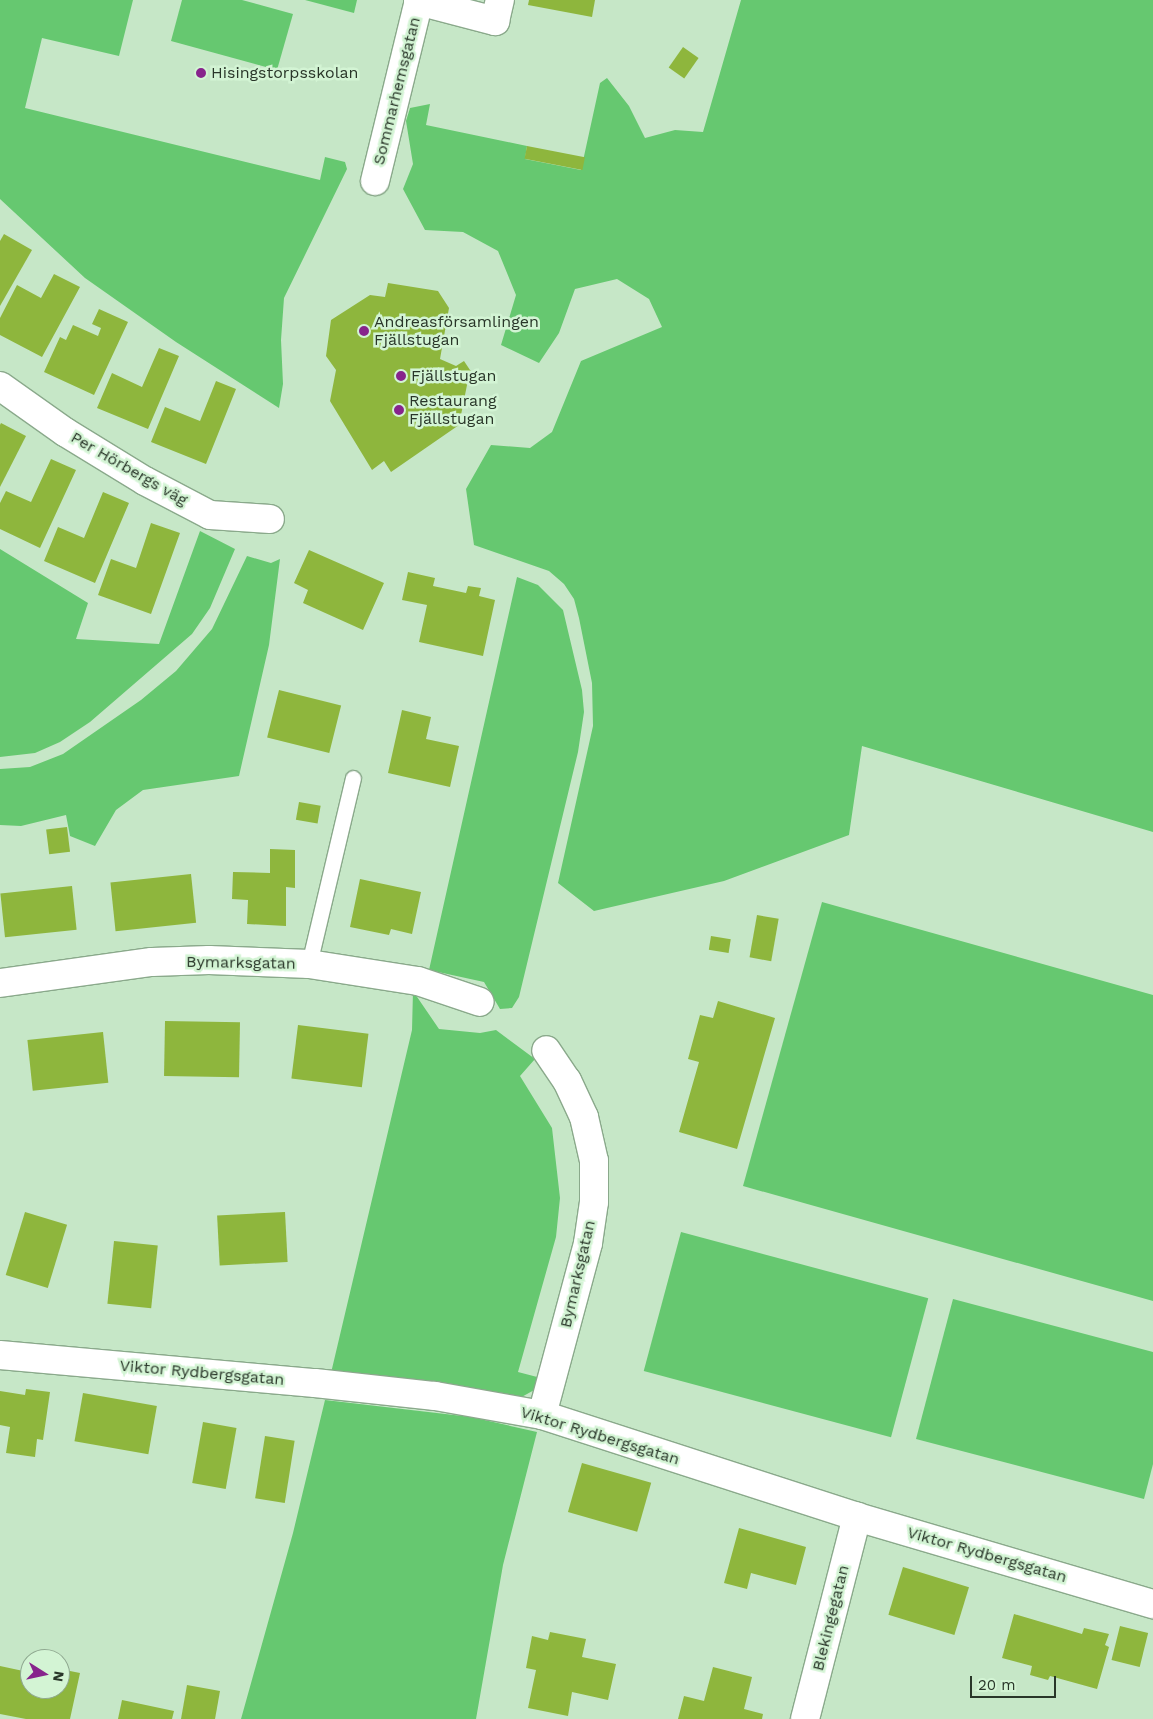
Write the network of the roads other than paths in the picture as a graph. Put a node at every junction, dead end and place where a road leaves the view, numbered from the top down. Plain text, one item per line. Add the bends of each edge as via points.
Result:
1 (500, 0) edge
2 (419, 1) edge
3 (375, 181) dead end
4 (0, 386) edge
5 (270, 519) dead end
6 (353, 778) dead end
7 (309, 964) junction
8 (0, 983) edge
9 (480, 1002) dead end
10 (546, 1050) dead end
11 (0, 1355) edge
12 (542, 1415) junction
13 (857, 1517) junction
14 (1153, 1604) edge
15 (805, 1719) edge

1 - 2 street via 496,21
2 - 3 street, Sommarhemsgatan
4 - 5 street, Per Hörbergs väg via 137,476 210,515
6 - 7 lane
7 - 8 street, Bymarksgatan via 209,960 152,962
7 - 9 street, Bymarksgatan via 418,981
10 - 12 street, Bymarksgatan via 568,1081 584,1117 594,1161 594,1202 588,1244
11 - 12 street, Viktor Rydbergsgatan via 435,1396
12 - 13 street, Viktor Rydbergsgatan
13 - 14 street, Viktor Rydbergsgatan
13 - 15 street, Blekingegatan

